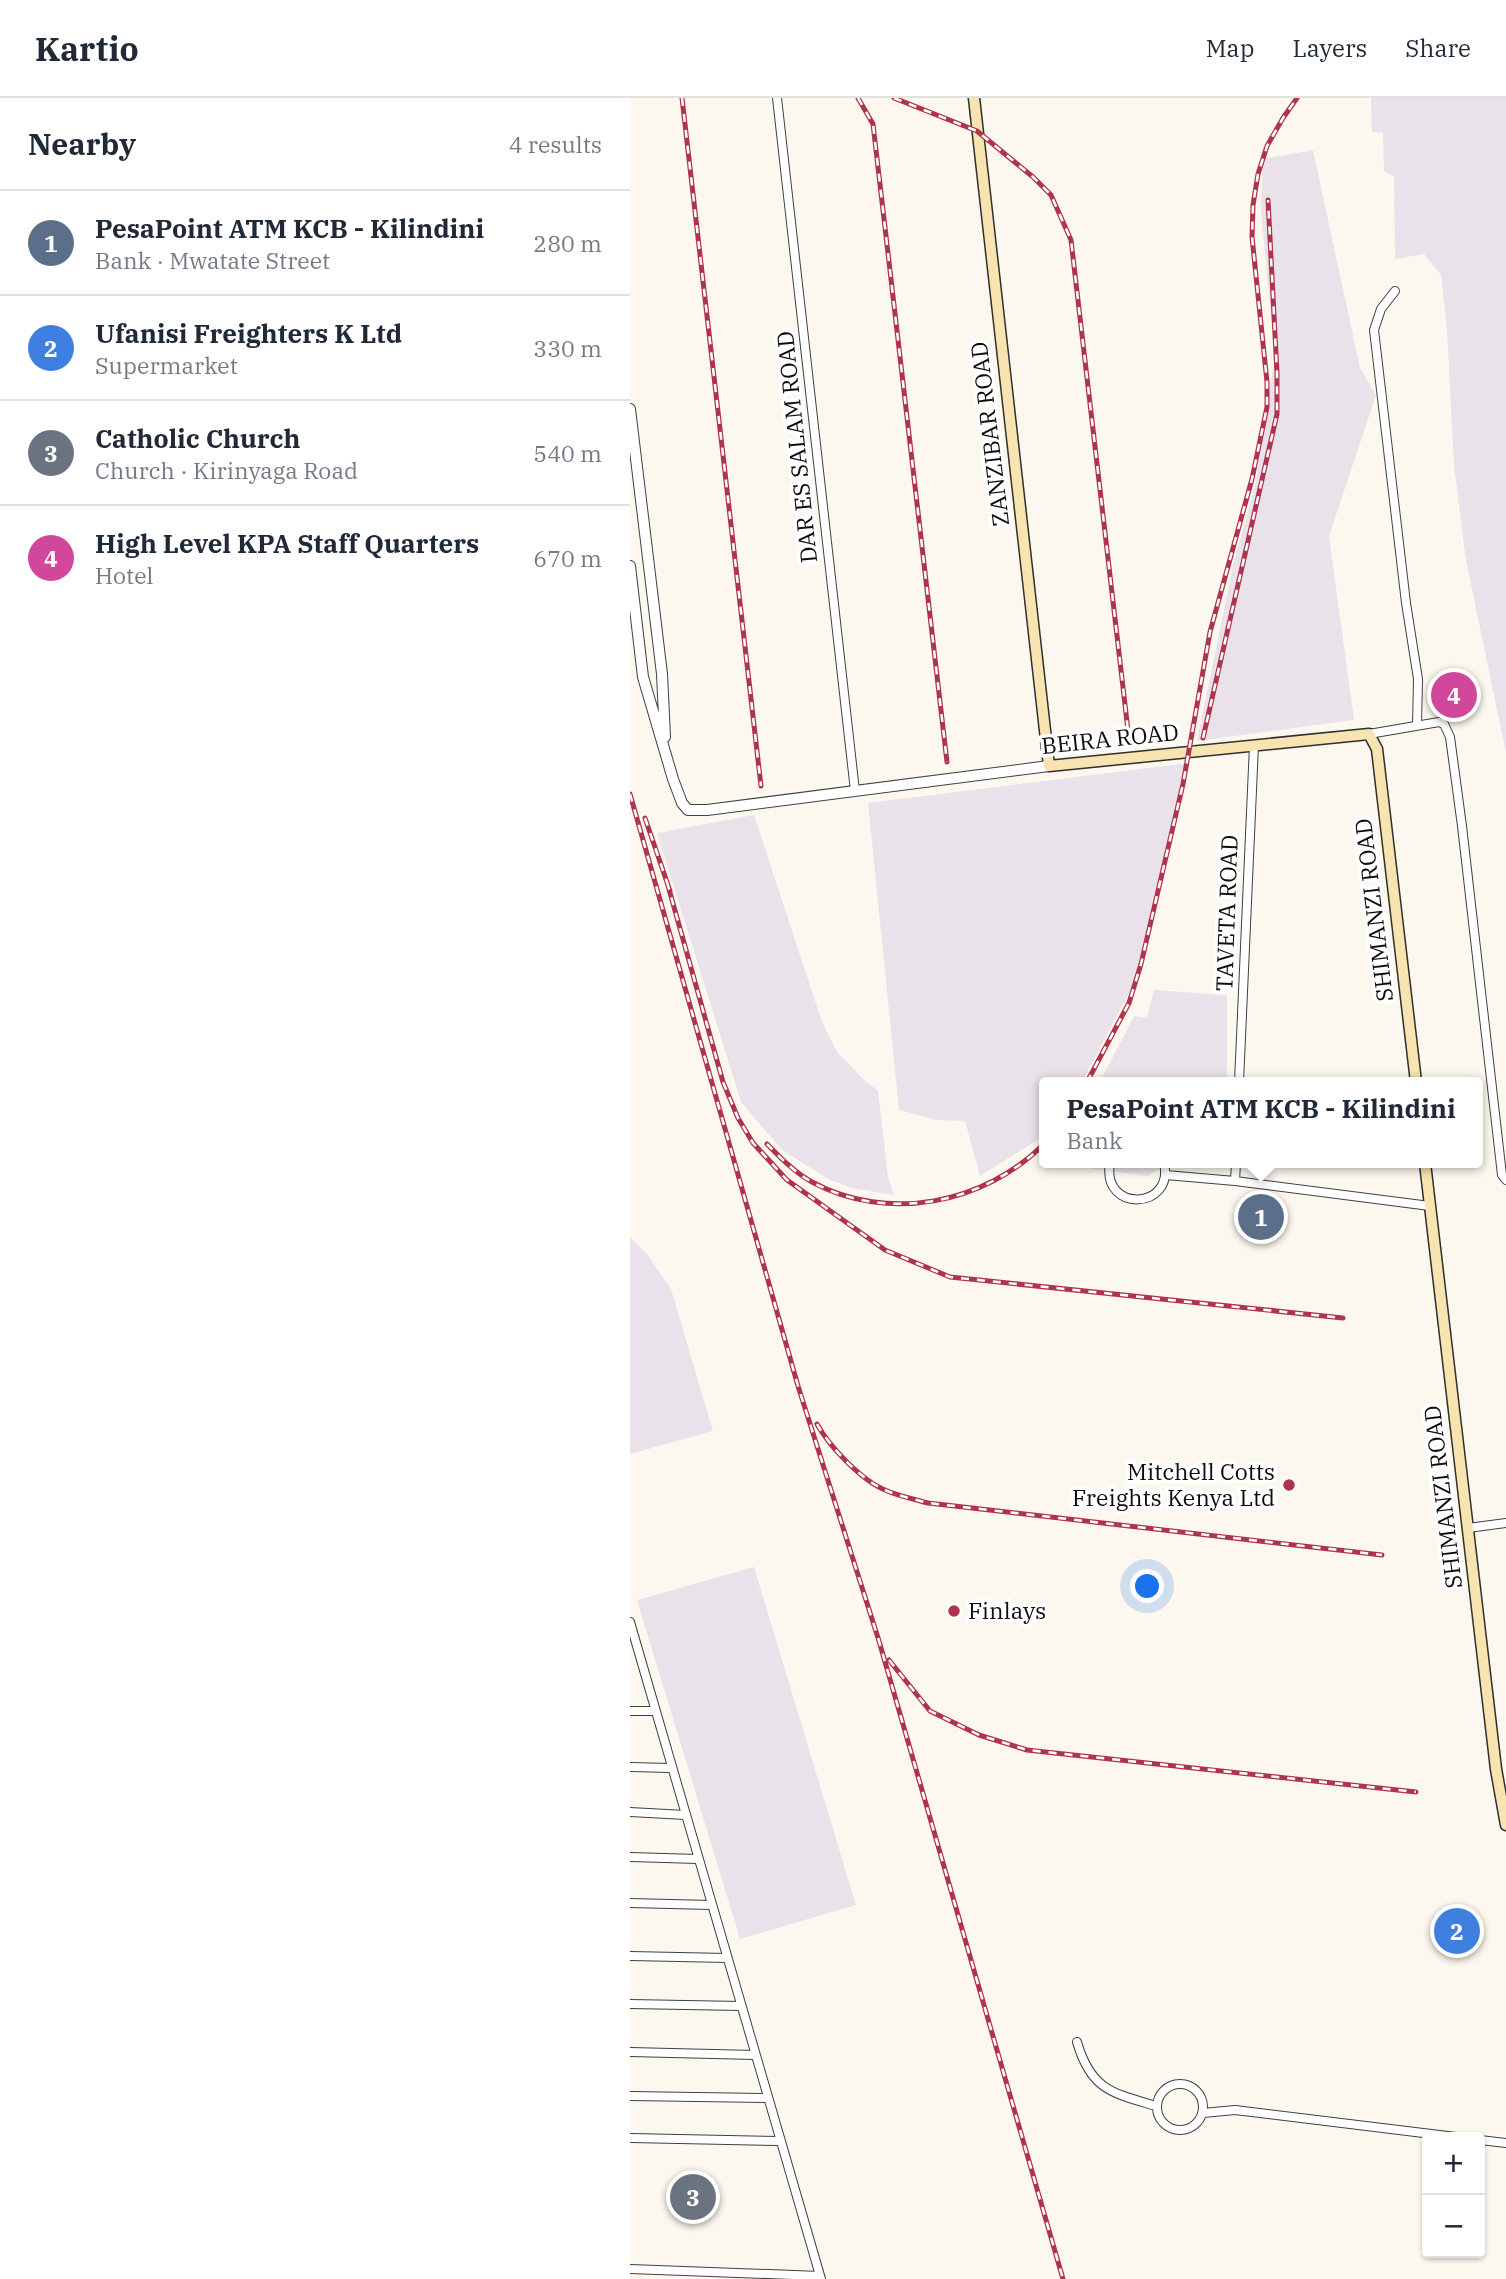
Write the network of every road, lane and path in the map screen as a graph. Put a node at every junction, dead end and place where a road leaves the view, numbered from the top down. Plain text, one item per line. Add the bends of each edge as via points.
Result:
1 (777, 98) edge
2 (974, 98) edge
3 (1395, 290) dead end
4 (630, 409) edge
5 (630, 566) edge
6 (1417, 725) junction
7 (1369, 734) junction
8 (1254, 745) junction
9 (666, 755) junction
10 (1049, 766) junction
11 (855, 791) junction
12 (1240, 1077) edge
13 (1415, 1077) edge
14 (1109, 1168) edge
15 (1165, 1168) edge
16 (1236, 1168) edge
17 (1426, 1168) edge
18 (1166, 1175) junction
19 (1506, 1180) edge
20 (1235, 1181) junction
21 (1430, 1206) junction
22 (1506, 1523) edge
23 (1468, 1528) junction
24 (630, 1622) edge
25 (632, 1635) edge
26 (630, 1711) edge
27 (654, 1711) junction
28 (630, 1767) edge
29 (671, 1768) junction
30 (630, 1812) edge
31 (685, 1815) junction
32 (1506, 1825) edge
33 (630, 1857) edge
34 (698, 1859) junction
35 (630, 1903) edge
36 (711, 1905) junction
37 (630, 1956) edge
38 (727, 1958) junction
39 (630, 2004) edge
40 (741, 2006) junction
41 (1077, 2042) dead end
42 (630, 2052) edge
43 (755, 2055) junction
44 (630, 2096) edge
45 (768, 2098) junction
46 (1156, 2106) junction
47 (1203, 2113) junction
48 (1422, 2133) edge
49 (630, 2138) edge
50 (780, 2141) junction
51 (1485, 2141) edge
52 (1506, 2143) edge
53 (630, 2269) edge
54 (659, 2275) edge
55 (820, 2277) edge

1 - 11 street, DAR ES SALAM ROAD
2 - 10 main road, ZANZIBAR ROAD
3 - 6 street via 1381,309 1374,330 1418,680
4 - 9 street via 662,674
5 - 9 street via 643,677
6 - 7 street
6 - 19 street via 1444,724 1451,742
7 - 8 main road, BEIRA ROAD
7 - 13 main road, SHIMANZI ROAD via 1377,749
8 - 10 main road, BEIRA ROAD
8 - 12 street, TAVETA ROAD
9 - 11 street, BEIRA ROAD via 682,803 694,812
10 - 11 street, BEIRA ROAD
14 - 18 street via 1110,1182 1131,1200 1158,1192
15 - 18 street
16 - 20 street
17 - 21 main road, SHIMANZI ROAD
18 - 20 street
20 - 21 street
21 - 23 main road, SHIMANZI ROAD
22 - 23 street
23 - 32 main road, SHIMANZI ROAD
24 - 25 street
25 - 27 street
26 - 27 street
27 - 29 street
28 - 29 street
29 - 31 street
30 - 31 street
31 - 34 street
33 - 34 street
34 - 36 street
35 - 36 street
36 - 38 street
37 - 38 street
38 - 40 street
39 - 40 street
40 - 43 street
41 - 46 street via 1095,2081 1114,2093
42 - 43 street
43 - 45 street
44 - 45 street
45 - 50 street
46 - 47 street via 1161,2122 1172,2129 1185,2130
46 - 47 street via 1162,2091 1181,2083 1199,2093
47 - 48 street via 1235,2110
49 - 50 street
50 - 55 street
51 - 52 street
53 - 54 street
54 - 55 street

